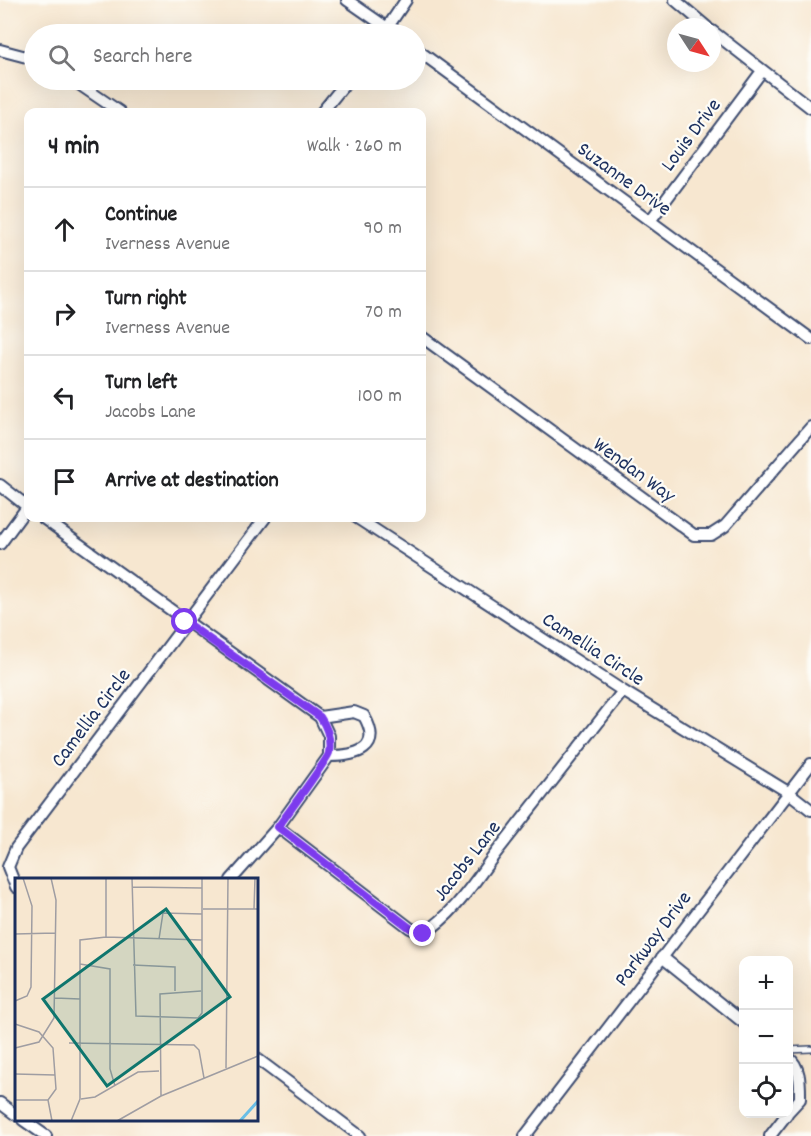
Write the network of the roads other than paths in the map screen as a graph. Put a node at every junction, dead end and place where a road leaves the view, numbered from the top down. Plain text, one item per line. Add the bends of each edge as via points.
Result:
1 (347, 0) edge
2 (406, 0) edge
3 (675, 0) edge
4 (696, 18) edge
5 (378, 24) edge
6 (393, 24) edge
7 (721, 38) edge
8 (0, 50) edge
9 (24, 56) edge
10 (426, 56) edge
11 (762, 71) junction
12 (88, 90) edge
13 (340, 90) edge
14 (114, 108) edge
15 (325, 108) edge
16 (811, 108) edge
17 (650, 221) junction
18 (811, 339) edge
19 (426, 340) edge
20 (811, 427) edge
21 (0, 486) edge
22 (24, 504) edge
23 (24, 512) edge
24 (48, 522) edge
25 (262, 522) edge
26 (363, 522) edge
27 (0, 544) edge
28 (185, 622) junction
29 (623, 691) junction
30 (320, 717) junction
31 (329, 756) junction
32 (811, 764) edge
33 (788, 792) junction
34 (811, 810) edge
35 (278, 827) junction
36 (232, 878) edge
37 (15, 884) edge
38 (662, 957) junction
39 (739, 1019) edge
40 (811, 1049) edge
41 (793, 1050) edge
42 (258, 1060) edge
43 (792, 1064) edge
44 (806, 1098) edge
45 (0, 1103) edge
46 (793, 1109) edge
47 (15, 1114) edge
48 (784, 1118) edge
49 (26, 1121) edge
50 (46, 1136) edge
51 (360, 1136) edge
52 (525, 1136) edge
53 (770, 1136) edge

1 - 5 street
2 - 6 street
3 - 4 street
7 - 11 street
8 - 9 street
10 - 17 street, Suzanne Drive
11 - 16 street
11 - 17 street, Louis Drive
12 - 14 street
13 - 15 street
17 - 18 street, Suzanne Drive
19 - 20 street, Wendan Way via 694,535 711,535 725,526
21 - 22 street
23 - 27 street
24 - 28 street
25 - 28 street, Camellia Circle
26 - 29 street, Camellia Circle
28 - 30 street
28 - 37 street, Camellia Circle via 16,848 8,867
29 - 33 street, Camellia Circle
29 - 35 street, Jacobs Lane via 457,907 423,934
30 - 31 street via 329,736
30 - 31 street via 354,712 364,716 370,725 368,744 362,751 351,756
31 - 35 street
32 - 33 street, Parkway Drive
33 - 34 street, Camellia Circle
33 - 38 street, Parkway Drive
35 - 36 street
38 - 39 street
38 - 52 street, Parkway Drive
40 - 41 lane
42 - 51 street
43 - 44 street
44 - 46 street
45 - 47 street
48 - 53 street
49 - 50 street

